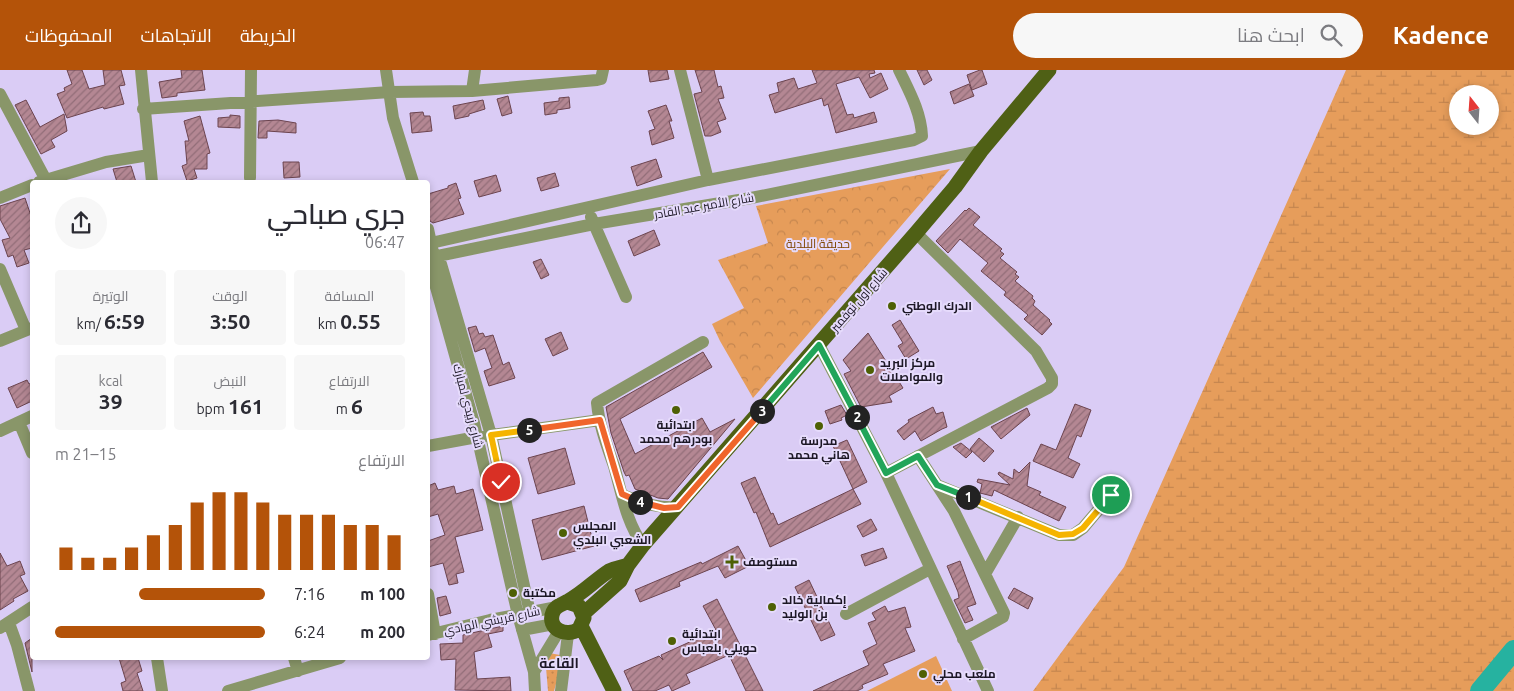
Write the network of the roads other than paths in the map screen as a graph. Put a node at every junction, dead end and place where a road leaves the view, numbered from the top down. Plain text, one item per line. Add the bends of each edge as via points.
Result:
1 (141, 70) edge
2 (252, 70) edge
3 (386, 70) edge
4 (475, 70) edge
5 (603, 70) edge
6 (680, 70) edge
7 (899, 70) edge
8 (1050, 70) edge
9 (558, 76) edge
10 (472, 91) junction
11 (390, 92) junction
12 (0, 94) edge
13 (251, 101) junction
14 (143, 109) junction
15 (981, 152) junction
16 (149, 155) junction
17 (250, 178) dead end
18 (43, 180) edge
19 (50, 180) edge
20 (152, 180) edge
21 (412, 180) edge
22 (708, 180) junction
23 (30, 186) edge
24 (0, 198) edge
25 (587, 208) junction
26 (594, 224) junction
27 (916, 233) junction
28 (430, 238) edge
29 (431, 243) junction
30 (431, 257) edge
31 (0, 269) edge
32 (626, 297) dead end
33 (29, 329) edge
34 (0, 341) edge
35 (703, 342) dead end
36 (819, 345) junction
37 (30, 417) edge
38 (600, 420) junction
39 (18, 422) junction
40 (0, 432) edge
41 (491, 435) junction
42 (477, 436) junction
43 (430, 446) edge
44 (30, 449) edge
45 (918, 456) junction
46 (886, 473) junction
47 (937, 485) junction
48 (622, 494) junction
49 (1111, 495) dead end
50 (678, 507) junction
51 (1018, 517) junction
52 (644, 545) junction
53 (628, 565) junction
54 (930, 569) junction
55 (985, 574) junction
56 (562, 604) junction
57 (30, 609) edge
58 (524, 614) junction
59 (846, 614) dead end
60 (430, 621) edge
61 (4, 625) edge
62 (570, 627) junction
63 (522, 630) junction
64 (431, 635) edge
65 (963, 640) junction
66 (157, 660) edge
67 (295, 660) edge
68 (334, 660) edge
69 (298, 671) junction
70 (534, 672) junction
71 (29, 691) edge
72 (162, 691) edge
73 (228, 691) edge
74 (535, 691) edge
75 (561, 691) edge
76 (614, 691) edge
77 (988, 691) edge

1 - 14 street
2 - 13 street
3 - 11 street
4 - 10 street
5 - 9 street via 601,79
6 - 22 street
7 - 22 street, شارع الأمير عبد القادر via 918,111 922,136
8 - 15 main road, شارع اول نوفمبر
9 - 10 street
10 - 11 street
11 - 13 street
11 - 21 street via 393,118
12 - 18 street
13 - 14 street
13 - 17 street
14 - 16 street
15 - 26 street, شارع الأمير عبد القادر via 721,203
15 - 27 main road, شارع اول نوفمبر
16 - 19 street via 106,162
16 - 20 street
22 - 25 street, شارع الأمير عبد القادر
23 - 24 street
25 - 26 street
25 - 29 street, شارع الأمير عبد القادر
26 - 30 street, شارع الأمير عبد القادر
26 - 32 street
27 - 36 main road, شارع اول نوفمبر
27 - 45 street via 1036,351 1052,378 1048,388
28 - 29 street
29 - 30 street
30 - 41 street via 441,264
30 - 42 street, شارع زبيدي لمبارك via 430,266
31 - 33 street
33 - 34 street
35 - 38 street via 598,402
36 - 46 street
36 - 50 main road, شارع اول نوفمبر
37 - 39 street
38 - 41 street
38 - 48 street
39 - 40 street
39 - 44 street
41 - 42 street
41 - 58 street
42 - 43 street
42 - 58 street, شارع زبيدي لمبارك
45 - 46 street
45 - 47 street
46 - 54 street
47 - 51 street
47 - 55 street via 954,511
48 - 50 street via 650,506
48 - 52 street via 633,530
49 - 51 street via 1083,528 1073,534 1059,535
50 - 52 main road, شارع اول نوفمبر
51 - 55 street
52 - 53 main road, شارع اول نوفمبر
53 - 56 main road via 611,570
53 - 62 main road, شارع اول نوفمبر via 620,581
54 - 59 street
54 - 65 street
55 - 65 street via 1005,615
56 - 58 street, شارع قريشي الهادي
56 - 62 main road via 552,615
56 - 62 main road via 579,606
57 - 61 street
58 - 63 street
58 - 64 street, شارع قريشي الهادي
60 - 64 street
61 - 71 street via 17,645
62 - 63 street
62 - 70 street
62 - 75 street
62 - 76 main road via 591,644
63 - 70 street
65 - 77 street
66 - 72 street
67 - 69 street
68 - 69 street
69 - 73 street
70 - 74 street

